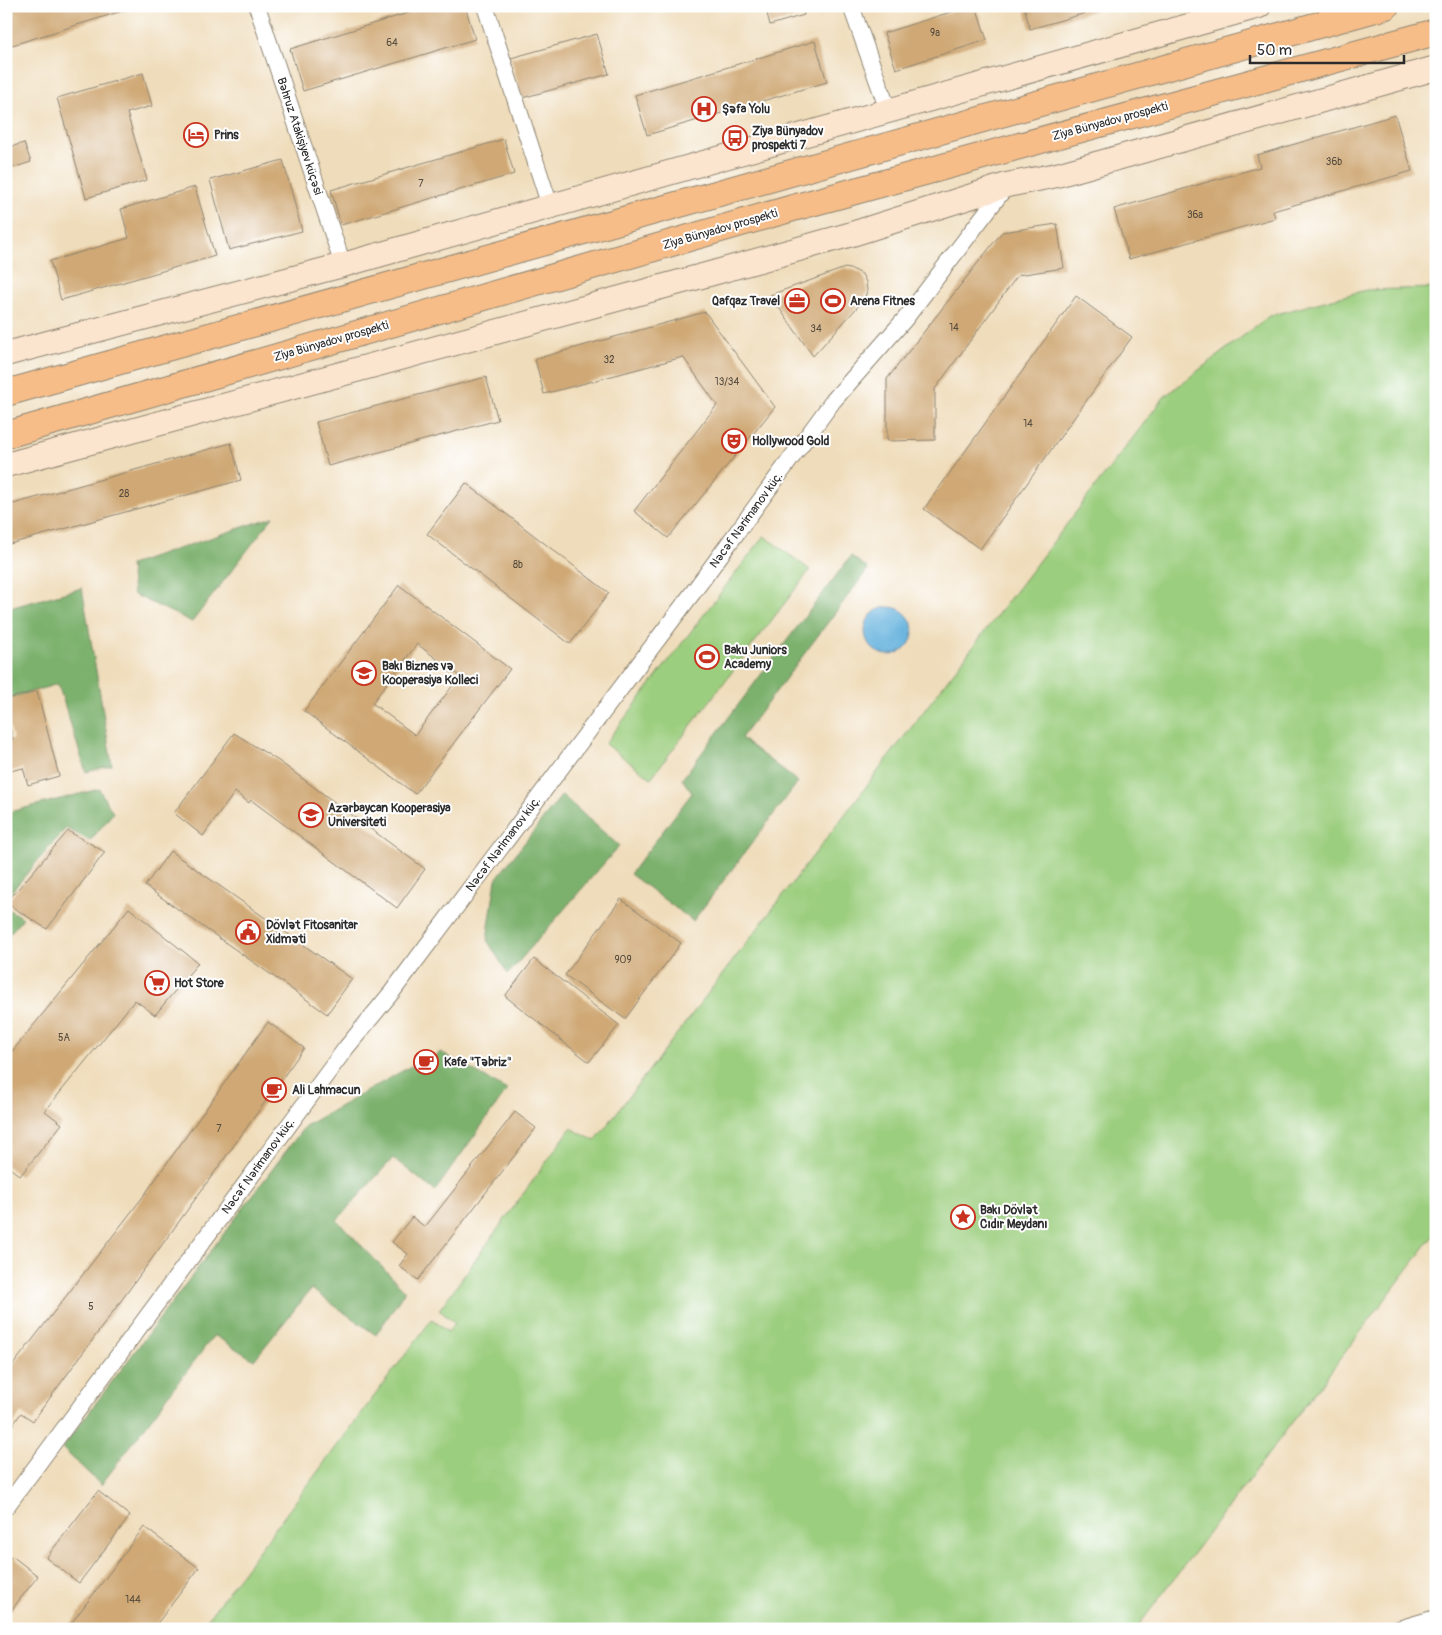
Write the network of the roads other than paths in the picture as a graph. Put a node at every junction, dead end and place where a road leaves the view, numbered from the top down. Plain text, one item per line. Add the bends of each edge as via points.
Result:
1 (257, 6) edge
2 (485, 6) edge
3 (851, 6) edge
4 (1259, 6) edge
5 (1383, 7) edge
6 (1436, 32) edge
7 (1436, 68) edge
8 (888, 110) junction
9 (1007, 186) junction
10 (550, 206) junction
11 (343, 265) junction
12 (6, 354) edge
13 (6, 393) edge
14 (6, 435) edge
15 (6, 465) edge
16 (6, 1507) edge
17 (1436, 1618) edge
18 (1399, 1629) edge

1 - 11 street, Bəhruz Atakişiyev küçəsi
2 - 10 street
3 - 8 street
4 - 8 main road
5 - 13 main road
6 - 14 main road, Ziya Bünyadov prospekti via 793,208
7 - 9 main road
8 - 10 main road
9 - 15 main road via 852,234
9 - 16 street, Nəcəf Nərimanov küç. via 905,319 833,401 392,992 346,1048
10 - 11 main road
11 - 12 main road
17 - 18 street

